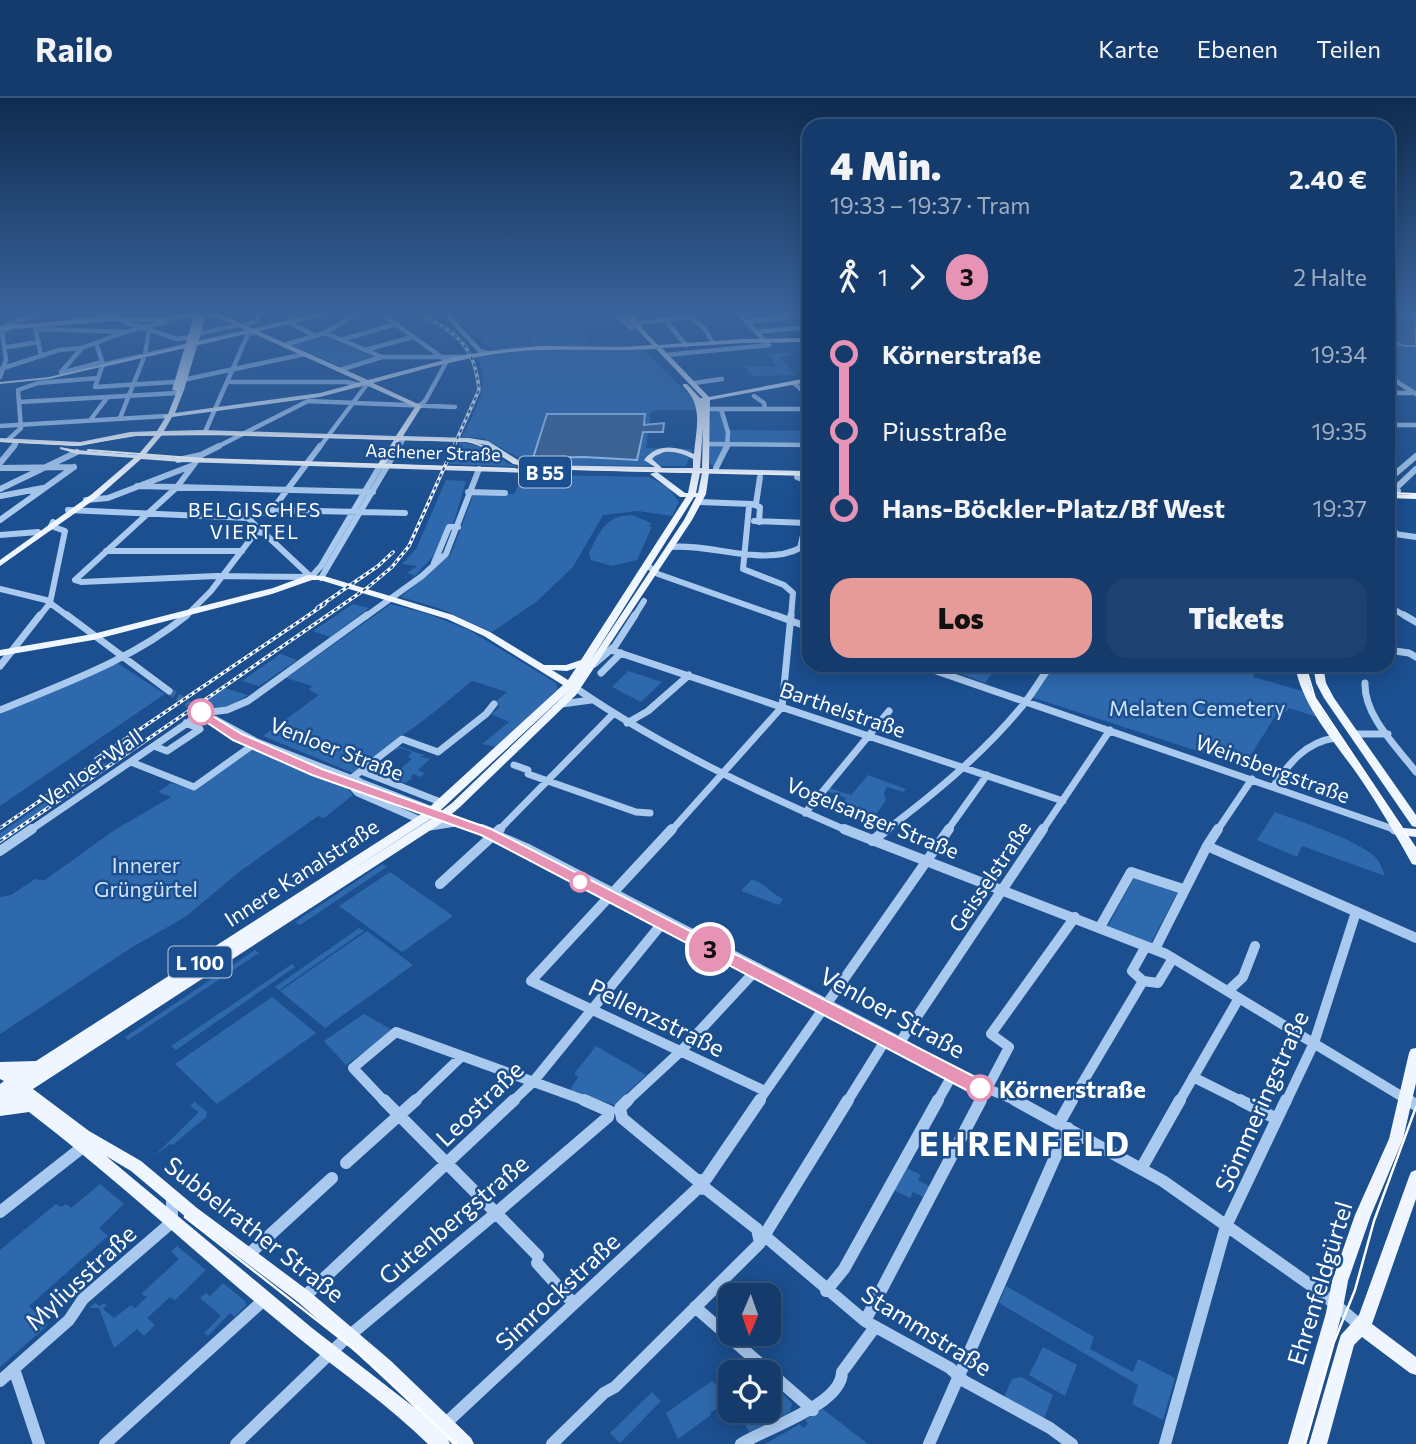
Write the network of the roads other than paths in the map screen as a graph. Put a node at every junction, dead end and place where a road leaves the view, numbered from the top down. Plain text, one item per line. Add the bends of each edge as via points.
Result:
1 (99, 376) edge
2 (138, 376) edge
3 (180, 376) edge
4 (182, 376) edge
5 (217, 376) edge
6 (229, 376) edge
7 (348, 376) edge
8 (395, 376) edge
9 (437, 376) edge
10 (677, 376) edge
11 (686, 376) edge
12 (98, 379) junction
13 (722, 379) dead end
14 (802, 381) edge
15 (1395, 381) edge
16 (227, 382) junction
17 (694, 383) junction
18 (794, 383) junction
19 (135, 384) junction
20 (178, 386) junction
21 (362, 386) junction
22 (802, 389) edge
23 (1395, 393) edge
24 (1414, 394) edge
25 (754, 396) dead end
26 (130, 397) junction
27 (107, 398) junction
28 (308, 399) junction
29 (19, 402) junction
30 (705, 402) junction
31 (352, 404) junction
32 (419, 406) junction
33 (455, 407) dead end
34 (721, 409) junction
35 (765, 409) junction
36 (802, 409) edge
37 (215, 410) junction
38 (169, 415) junction
39 (120, 418) junction
40 (91, 419) junction
41 (22, 425) junction
42 (1395, 425) edge
43 (1416, 425) edge
44 (0, 426) edge
45 (158, 431) junction
46 (205, 432) junction
47 (242, 434) junction
48 (328, 436) junction
49 (400, 438) junction
50 (3, 441) edge
51 (42, 442) junction
52 (16, 444) junction
53 (707, 444) junction
54 (728, 444) junction
55 (32, 445) junction
56 (802, 445) edge
57 (78, 452) junction
58 (1416, 456) edge
59 (696, 458) junction
60 (137, 459) junction
61 (196, 461) junction
62 (308, 464) junction
63 (1407, 464) junction
64 (0, 465) edge
65 (385, 466) junction
66 (46, 468) junction
67 (1416, 468) edge
68 (479, 469) junction
69 (665, 470) junction
70 (717, 472) junction
71 (695, 473) junction
72 (705, 473) junction
73 (654, 474) junction
74 (1395, 474) edge
75 (756, 475) junction
76 (802, 476) edge
77 (802, 477) edge
78 (1395, 480) edge
79 (1403, 481) junction
80 (137, 486) junction
81 (177, 487) junction
82 (46, 488) junction
83 (0, 489) edge
84 (287, 490) junction
85 (677, 491) junction
86 (365, 492) junction
87 (373, 492) junction
88 (468, 492) junction
89 (505, 493) dead end
90 (1395, 494) edge
91 (1401, 494) junction
92 (1416, 494) edge
93 (0, 496) edge
94 (699, 496) junction
95 (86, 500) junction
96 (754, 504) junction
97 (684, 508) junction
98 (71, 510) junction
99 (272, 510) junction
100 (353, 512) junction
101 (362, 512) junction
102 (148, 513) junction
103 (405, 513) dead end
104 (248, 519) junction
105 (0, 520) edge
106 (748, 521) junction
107 (759, 522) junction
108 (802, 523) edge
109 (52, 524) junction
110 (257, 530) junction
111 (342, 531) junction
112 (351, 531) junction
113 (38, 532) junction
114 (1395, 532) edge
115 (1398, 533) joint
116 (1395, 534) edge
117 (0, 535) edge
118 (1416, 536) edge
119 (802, 538) edge
120 (670, 547) junction
121 (107, 551) junction
122 (242, 551) junction
123 (744, 553) junction
124 (0, 562) edge
125 (660, 562) junction
126 (648, 573) junction
127 (668, 575) junction
128 (223, 576) junction
129 (316, 578) junction
130 (0, 589) edge
131 (52, 590) junction
132 (30, 596) junction
133 (391, 599) junction
134 (644, 601) dead end
135 (50, 603) junction
136 (1395, 610) edge
137 (189, 612) junction
138 (169, 618) junction
139 (179, 622) junction
140 (1416, 622) edge
141 (791, 625) junction
142 (802, 626) edge
143 (93, 637) junction
144 (15, 647) junction
145 (611, 650) junction
146 (1395, 651) edge
147 (621, 653) junction
148 (1416, 657) edge
149 (1, 658) edge
150 (123, 658) junction
151 (590, 662) junction
152 (544, 667) junction
153 (940, 672) edge
154 (1046, 672) edge
155 (1302, 672) edge
156 (1319, 672) edge
157 (601, 673) dead end
158 (688, 675) junction
159 (1365, 683) dead end
160 (573, 687) junction
161 (169, 691) tunnel mouth
162 (594, 701) junction
163 (1026, 701) junction
164 (494, 704) dead end
165 (562, 704) junction
166 (782, 707) junction
167 (0, 710) edge
168 (198, 710) junction
169 (227, 710) junction
170 (889, 711) dead end
171 (613, 714) junction
172 (216, 721) junction
173 (186, 723) junction
174 (627, 723) junction
175 (1328, 726) junction
176 (1110, 730) junction
177 (1353, 734) junction
178 (1388, 734) junction
179 (868, 736) junction
180 (1335, 738) junction
181 (257, 742) junction
182 (154, 746) junction
183 (1344, 748) junction
184 (1365, 748) junction
185 (131, 762) junction
186 (514, 765) dead end
187 (960, 766) junction
188 (361, 771) junction
189 (1416, 772) edge
190 (723, 774) junction
191 (987, 775) junction
192 (355, 779) junction
193 (1252, 779) junction
194 (548, 782) junction
195 (1273, 787) junction
196 (381, 789) junction
197 (364, 795) junction
198 (1063, 801) junction
199 (441, 809) junction
200 (650, 813) dead end
201 (805, 813) junction
202 (468, 822) junction
203 (1416, 823) edge
204 (422, 825) junction
205 (1399, 831) junction
206 (1416, 833) edge
207 (495, 834) junction
208 (872, 841) junction
209 (1207, 846) junction
210 (0, 851) edge
211 (927, 860) junction
212 (1416, 861) edge
213 (440, 884) dead end
214 (1183, 889) junction
215 (1003, 890) junction
216 (613, 894) junction
217 (1356, 912) junction
218 (274, 914) junction
219 (1074, 917) junction
220 (664, 921) junction
221 (1100, 927) junction
222 (263, 934) junction
223 (1416, 938) edge
224 (1255, 946) dead end
225 (1150, 947) junction
226 (1172, 958) junction
227 (758, 968) junction
228 (1143, 981) junction
229 (1228, 991) junction
230 (1239, 998) junction
231 (825, 1003) junction
232 (593, 1008) junction
233 (888, 1036) junction
234 (900, 1042) junction
235 (1314, 1043) junction
236 (681, 1051) junction
237 (1416, 1053) edge
238 (461, 1057) junction
239 (0, 1069) edge
240 (45, 1069) junction
241 (953, 1074) junction
242 (1193, 1077) junction
243 (533, 1082) junction
244 (986, 1087) junction
245 (9, 1088) edge
246 (765, 1091) junction
247 (1411, 1102) edge
248 (0, 1103) edge
249 (37, 1104) junction
250 (0, 1110) edge
251 (400, 1116) junction
252 (1277, 1119) junction
253 (1064, 1126) junction
254 (84, 1146) junction
255 (125, 1158) junction
256 (346, 1163) dead end
257 (446, 1165) junction
258 (1141, 1168) junction
259 (109, 1170) junction
260 (146, 1174) junction
261 (1416, 1177) edge
262 (332, 1178) dead end
263 (126, 1183) junction
264 (701, 1185) junction
265 (172, 1197) junction
266 (0, 1212) edge
267 (495, 1214) junction
268 (172, 1222) junction
269 (1226, 1226) junction
270 (764, 1237) junction
271 (248, 1255) junction
272 (826, 1291) junction
273 (304, 1297) junction
274 (265, 1299) junction
275 (573, 1303) junction
276 (1336, 1304) junction
277 (695, 1307) junction
278 (870, 1324) junction
279 (1362, 1326) junction
280 (349, 1335) junction
281 (331, 1351) junction
282 (1416, 1367) edge
283 (14, 1369) junction
284 (958, 1376) junction
285 (0, 1381) edge
286 (813, 1410) junction
287 (445, 1423) junction
288 (39, 1444) edge
289 (105, 1444) edge
290 (236, 1444) edge
291 (441, 1444) edge
292 (465, 1444) edge
293 (552, 1444) edge
294 (741, 1444) edge
295 (929, 1444) edge
296 (1072, 1444) edge
297 (1165, 1444) edge
298 (1297, 1444) edge
299 (1318, 1444) edge

1 - 12 street
2 - 19 street
3 - 20 main road
4 - 20 main road
5 - 20 street
6 - 16 street
7 - 21 main road
8 - 21 main road
9 - 32 street
10 - 30 main road
11 - 17 main road
12 - 19 street via 94,387
12 - 29 street via 43,383 18,391
13 - 17 street
14 - 18 main road
15 - 24 street
16 - 21 street via 347,382
16 - 37 street
17 - 30 main road
18 - 22 street
18 - 30 main road via 716,396
19 - 20 street
19 - 26 street
20 - 26 street
20 - 38 main road
21 - 28 main road
21 - 31 street
21 - 32 main road
23 - 24 street
25 - 35 street
26 - 27 street
26 - 39 street
27 - 29 street
27 - 40 street
28 - 31 street
28 - 37 main road
28 - 47 street
29 - 41 street
30 - 34 street
30 - 53 main road, Innere Kanalstraße
30 - 59 main road, Innere Kanalstraße
31 - 32 street
31 - 48 street
32 - 33 street
32 - 49 main road
34 - 35 street
34 - 54 street via 727,420
35 - 36 street
37 - 38 main road
37 - 46 street
38 - 39 street
38 - 45 main road
39 - 40 street
40 - 41 street
41 - 44 street
41 - 50 street
42 - 43 street
45 - 46 main road
45 - 51 main road via 84,444
45 - 60 main road
46 - 47 main road
47 - 48 main road
47 - 61 street
48 - 49 main road
48 - 62 street
49 - 65 main road
49 - 69 main road, Aachener Straße / B 55 via 482,441 520,464
50 - 51 main road
50 - 52 main road, Aachener Straße
51 - 55 main road
52 - 55 main road, Aachener Straße
52 - 64 street
53 - 54 street
53 - 72 main road, Innere Kanalstraße
54 - 56 street
54 - 70 street
55 - 57 main road, Aachener Straße
57 - 60 main road, Aachener Straße
57 - 66 street
58 - 63 street
59 - 69 main road via 671,450 649,456 650,463
59 - 71 main road, Innere Kanalstraße
60 - 61 main road, Aachener Straße
60 - 95 main road
60 - 98 main road
61 - 62 main road, Aachener Straße
61 - 80 street
61 - 81 street
62 - 65 main road, Aachener Straße
62 - 84 street
63 - 67 street
63 - 74 street
64 - 66 street
65 - 68 main road, Aachener Straße / B 55
65 - 86 street
65 - 87 street
66 - 82 street via 75,467
66 - 83 street
67 - 79 street
68 - 73 main road, Aachener Straße / B 55
68 - 88 street
69 - 71 main road, Aachener Straße / B 55
70 - 72 main road, Aachener Straße / B 55
70 - 75 main road, Aachener Straße / B 55
70 - 94 main road, L 100
71 - 72 main road, Aachener Straße / B 55
71 - 73 main road, Aachener Straße / B 55
71 - 94 main road, Innere Kanalstraße / L 100
72 - 75 main road, Aachener Straße / B 55
72 - 94 main road, Innere Kanalstraße / L 100
73 - 85 main road
75 - 76 main road
75 - 77 main road, Aachener Straße / B 55
75 - 96 street
78 - 79 street
79 - 91 street via 1395,489
80 - 81 street
80 - 95 street
81 - 84 street
81 - 102 street
82 - 93 street
82 - 105 street
84 - 86 street
84 - 99 street
85 - 94 main road
85 - 97 main road
86 - 87 street
86 - 100 street
87 - 101 street
88 - 89 street
88 - 133 street via 444,556
90 - 91 main road
91 - 92 main road
94 - 96 street
94 - 97 main road, Innere Kanalstraße / L 100
94 - 120 main road, Innere Kanalstraße / L 100
95 - 98 main road
96 - 106 street
96 - 107 street via 760,507
97 - 126 main road, Innere Kanalstraße / L 100
98 - 102 street
98 - 109 main road
99 - 100 street
99 - 104 street
100 - 101 street
100 - 111 street
101 - 103 street
101 - 112 street
102 - 104 street
102 - 121 street
104 - 110 street
106 - 107 street
106 - 123 street
107 - 108 street
109 - 113 main road
109 - 124 main road
109 - 131 street via 65,531
110 - 122 street
110 - 129 street
111 - 112 street
111 - 129 street
112 - 129 street
113 - 117 street
113 - 124 main road
114 - 115 street
115 - 118 street
116 - 118 street
119 - 123 street via 797,552
120 - 123 street via 683,544
120 - 125 main road, Innere Kanalstraße / L 100
121 - 122 street
121 - 128 street via 75,580
122 - 128 street
123 - 141 street via 746,572 793,593
125 - 126 main road, Innere Kanalstraße / L 100
125 - 127 street
126 - 127 street
126 - 127 street
126 - 151 main road, Innere Kanalstraße / L 100
127 - 141 street
128 - 129 street
128 - 137 street
129 - 133 main road, Vogelsanger Straße
129 - 137 main road
130 - 132 street
131 - 132 street
131 - 135 street
132 - 135 street
133 - 152 main road, Vogelsanger Straße via 473,627
133 - 169 street via 248,701
134 - 145 street, Innere Kanalstraße
135 - 143 street
135 - 144 street
136 - 140 street
137 - 138 main road
137 - 139 street
138 - 139 street
138 - 143 main road
139 - 150 street
141 - 142 street
141 - 166 street
143 - 144 main road
143 - 150 street
144 - 149 main road
145 - 147 street, Barthelstraße
145 - 151 street, Innere Kanalstraße via 600,662
146 - 148 street
147 - 157 street
147 - 158 street, Barthelstraße
150 - 161 street
150 - 167 street
151 - 152 main road via 568,668
151 - 160 main road, Innere Kanalstraße / L 100
152 - 160 main road, Vogelsanger Straße
153 - 163 street, Weinsbergstraße
154 - 163 street
155 - 175 main road via 1308,694
156 - 177 main road via 1329,698
158 - 166 street, Barthelstraße
158 - 174 street via 648,711
159 - 178 street via 1367,700
160 - 162 street, Vogelsanger Straße
160 - 165 main road, Innere Kanalstraße / L 100
160 - 199 main road, Innere Kanalstraße / L 100
162 - 165 street
162 - 171 street, Vogelsanger Straße
163 - 176 street, Weinsbergstraße
163 - 187 street
164 - 188 street via 438,752 402,739
165 - 199 main road, Innere Kanalstraße / L 100
166 - 179 street, Barthelstraße
166 - 190 street
168 - 169 street
168 - 172 street, Venloer Straße
168 - 173 street, Venloer Wall
169 - 172 street
170 - 179 street
171 - 174 street, Vogelsanger Straße
171 - 194 street
172 - 181 street, Venloer Straße
173 - 182 street, Venloer Wall
173 - 182 street via 200,729 167,751
174 - 190 street, Vogelsanger Straße
175 - 177 main road
175 - 180 main road
176 - 193 street, Weinsbergstraße
176 - 198 street, Geisselstraße
177 - 178 street
177 - 184 main road
178 - 189 street
179 - 187 street, Barthelstraße
179 - 201 street
180 - 183 main road
180 - 195 street via 1299,753
181 - 185 street via 194,787
181 - 192 street, Venloer Straße
182 - 185 street, Venloer Wall
183 - 184 main road via 1343,742 1349,740
183 - 205 main road
184 - 203 main road
185 - 210 street, Venloer Wall
186 - 194 street
187 - 191 street, Barthelstraße
187 - 208 street
188 - 192 street
188 - 199 street, Venloer Straße
190 - 201 street, Vogelsanger Straße
190 - 216 street
191 - 198 street, Barthelstraße
191 - 211 street, Simrockstraße
192 - 196 street, Venloer Straße
192 - 197 street via 354,789
193 - 195 street, Weinsbergstraße
193 - 209 street
194 - 200 street
194 - 207 street
195 - 205 street, Weinsbergstraße
196 - 197 street
196 - 199 street, Venloer Straße
197 - 204 street
198 - 215 street, Geisselstraße
199 - 202 street, Venloer Straße
199 - 204 main road, Innere Kanalstraße / L 100
201 - 208 street, Vogelsanger Straße
202 - 204 street
202 - 207 street, Venloer Straße
204 - 218 main road, Innere Kanalstraße / L 100
204 - 222 main road, Innere Kanalstraße / L 100
205 - 206 main road, Weinsbergstraße
205 - 212 main road
207 - 213 street
207 - 216 street, Venloer Straße
208 - 211 street, Vogelsanger Straße
209 - 214 street
209 - 217 street
211 - 215 street, Vogelsanger Straße
211 - 231 street, Simrockstraße
214 - 221 street via 1131,872
214 - 225 street
215 - 219 street, Vogelsanger Straße
215 - 234 street, Geisselstraße
216 - 220 street, Venloer Straße
216 - 232 street, Pellenzstraße via 531,981
217 - 223 street
217 - 235 street, Sömmeringstraße
218 - 222 main road
218 - 240 main road, Innere Kanalstraße / L 100
219 - 221 street, Vogelsanger Straße
219 - 244 street via 991,1034 1009,1047
220 - 227 street, Venloer Straße
220 - 232 street, Leostraße
221 - 225 street, Vogelsanger Straße
222 - 240 main road, Innere Kanalstraße / L 100
224 - 229 street via 1243,977
225 - 226 street, Vogelsanger Straße
225 - 228 street via 1132,971
226 - 228 street via 1158,982
226 - 229 street, Vogelsanger Straße
227 - 231 street, Venloer Straße
227 - 236 street
228 - 253 street
229 - 230 street, Vogelsanger Straße
230 - 235 street, Vogelsanger Straße
230 - 242 street
231 - 233 street, Venloer Straße
231 - 246 street, Simrockstraße
232 - 236 street, Pellenzstraße
232 - 243 street, Leostraße
233 - 234 street, Venloer Straße
233 - 270 street
234 - 241 street, Venloer Straße
235 - 247 street, Vogelsanger Straße
235 - 252 street, Sömmeringstraße
236 - 246 street, Pellenzstraße
236 - 264 street, Stammstraße via 620,1108 622,1118
237 - 247 main road, Ehrenfeldgürtel
238 - 243 street
238 - 251 street
238 - 251 street via 396,1032 352,1068
239 - 240 main road
239 - 245 main road, Subbelrather Straße
240 - 245 main road, Innere Kanalstraße / L 100
240 - 249 main road
241 - 244 street, Venloer Straße
241 - 272 street via 844,1269
242 - 252 street
242 - 258 street
243 - 257 street, Leostraße
243 - 267 street, Gutenbergstraße via 606,1109 608,1117
244 - 253 street, Venloer Straße
244 - 278 street
245 - 248 main road, Innere Kanalstraße / L 100
245 - 249 main road, Subbelrather Straße
246 - 264 street, Simrockstraße
247 - 276 main road, Ehrenfeldgürtel via 1363,1214
249 - 250 main road
249 - 254 main road, Subbelrather Straße
249 - 255 main road, Subbelrather Straße
251 - 256 street
251 - 257 street
252 - 269 street, Sömmeringstraße
253 - 258 street, Venloer Straße
253 - 284 street
254 - 259 main road, Subbelrather Straße
254 - 266 street
255 - 259 main road
255 - 260 main road, Subbelrather Straße
257 - 267 street
257 - 273 street, Leostraße
258 - 269 street, Venloer Straße
259 - 263 main road, Subbelrather Straße
260 - 263 main road
260 - 265 main road, Subbelrather Straße
261 - 279 main road, Ehrenfeldgürtel
262 - 271 street
263 - 268 main road, Subbelrather Straße
264 - 270 street, Stammstraße
264 - 275 street, Simrockstraße
265 - 268 street
265 - 271 main road, Subbelrather Straße
267 - 275 street via 514,1230
267 - 280 street, Gutenbergstraße
268 - 274 main road, Subbelrather Straße
268 - 283 street, Myliusstraße via 87,1295 69,1320
269 - 276 street, Venloer Straße
269 - 297 street, Sömmeringstraße
270 - 272 street, Stammstraße
270 - 277 street
271 - 273 main road, Subbelrather Straße
272 - 278 street, Stammstraße
273 - 280 main road, Subbelrather Straße
274 - 281 main road, Subbelrather Straße
274 - 289 street
275 - 287 street, Simrockstraße
276 - 279 street, Venloer Straße
276 - 298 main road, Ehrenfeldgürtel
277 - 286 street
277 - 293 street
278 - 284 street, Stammstraße
278 - 286 street via 842,1378
279 - 282 main road, Venloer Straße
279 - 299 main road, Ehrenfeldgürtel via 1347,1341
280 - 281 street, Gutenbergstraße
280 - 287 main road, Subbelrather Straße
281 - 290 street, Gutenbergstraße
281 - 291 main road, Subbelrather Straße
283 - 285 street, Myliusstraße
283 - 288 street
284 - 295 street
284 - 296 street, Stammstraße
286 - 294 street
287 - 292 main road, Subbelrather Straße

